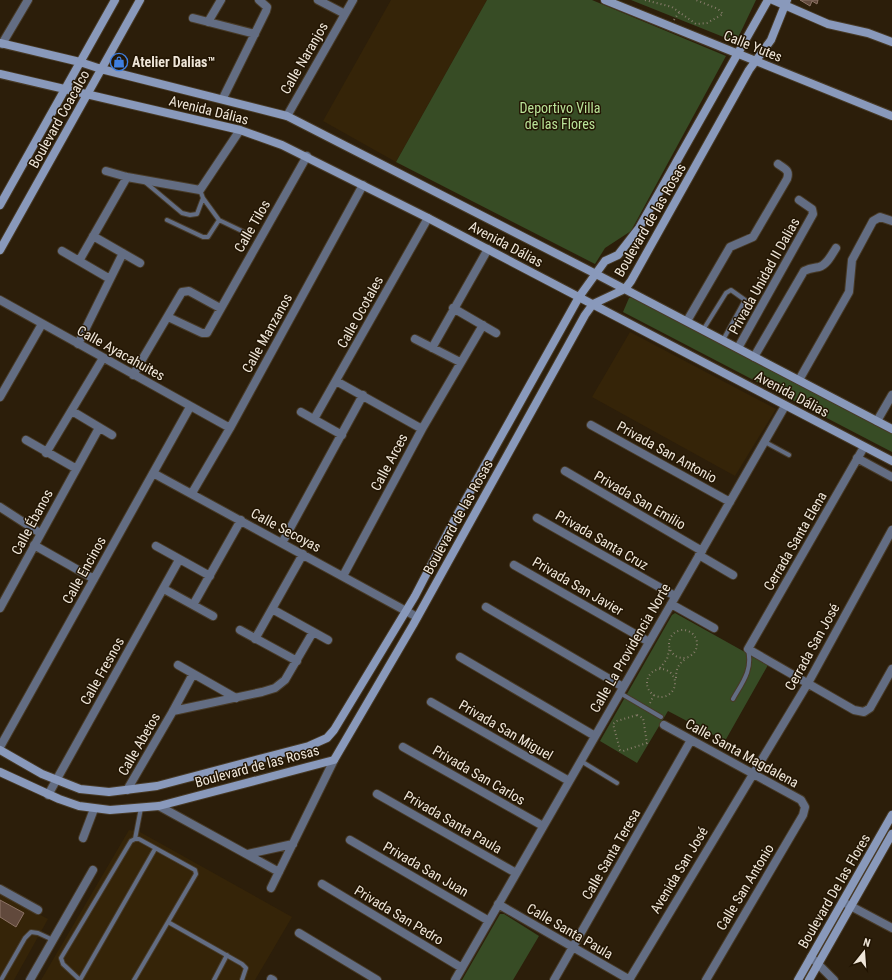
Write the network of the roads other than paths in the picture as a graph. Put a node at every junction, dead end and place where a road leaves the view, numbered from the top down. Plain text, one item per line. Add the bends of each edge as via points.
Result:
1 (28, 0) edge
2 (115, 0) edge
3 (140, 0) edge
4 (221, 0) edge
5 (259, 0) edge
6 (318, 0) edge
7 (353, 0) edge
8 (604, 0) edge
9 (768, 0) edge
10 (773, 0) edge
11 (785, 2) edge
12 (345, 14) junction
13 (193, 18) dead end
14 (208, 22) junction
15 (255, 34) junction
16 (892, 42) edge
17 (1, 43) edge
18 (737, 54) junction
19 (755, 61) junction
20 (80, 62) junction
21 (101, 69) junction
22 (0, 74) edge
23 (65, 88) junction
24 (89, 94) junction
25 (223, 98) junction
26 (287, 116) junction
27 (892, 116) edge
28 (240, 130) junction
29 (307, 156) junction
30 (778, 164) dead end
31 (106, 171) dead end
32 (127, 177) junction
33 (142, 179) junction
34 (363, 185) junction
35 (201, 194) junction
36 (799, 200) dead end
37 (0, 205) edge
38 (428, 218) junction
39 (167, 220) dead end
40 (219, 220) junction
41 (892, 221) edge
42 (244, 232) dead end
43 (93, 236) junction
44 (836, 248) dead end
45 (488, 249) junction
46 (0, 250) edge
47 (62, 251) dead end
48 (123, 254) junction
49 (79, 261) junction
50 (140, 263) dead end
51 (594, 273) junction
52 (110, 279) junction
53 (625, 289) junction
54 (579, 297) junction
55 (0, 300) edge
56 (593, 304) junction
57 (220, 308) junction
58 (453, 308) junction
59 (168, 317) junction
60 (687, 321) junction
61 (42, 324) junction
62 (483, 325) junction
63 (703, 330) junction
64 (496, 332) dead end
65 (415, 339) dead end
66 (723, 340) junction
67 (78, 344) junction
68 (432, 348) junction
69 (738, 348) junction
70 (754, 357) junction
71 (103, 358) junction
72 (460, 362) junction
73 (133, 375) junction
74 (799, 380) junction
75 (336, 381) junction
76 (363, 395) junction
77 (892, 395) edge
78 (0, 397) edge
79 (190, 406) junction
80 (785, 406) junction
81 (72, 411) junction
82 (301, 412) dead end
83 (314, 419) junction
84 (877, 421) junction
85 (591, 425) dead end
86 (99, 428) junction
87 (230, 428) junction
88 (422, 428) junction
89 (892, 429) edge
90 (112, 435) dead end
91 (342, 435) junction
92 (26, 440) dead end
93 (764, 442) junction
94 (864, 447) junction
95 (46, 453) junction
96 (789, 455) dead end
97 (857, 458) junction
98 (892, 462) edge
99 (75, 468) junction
100 (565, 471) dead end
101 (153, 473) junction
102 (892, 477) edge
103 (192, 493) junction
104 (730, 502) junction
105 (0, 507) edge
106 (536, 518) dead end
107 (241, 520) junction
108 (892, 530) edge
109 (40, 533) junction
110 (282, 543) junction
111 (34, 545) junction
112 (156, 546) dead end
113 (700, 553) junction
114 (303, 554) junction
115 (179, 560) junction
116 (514, 565) dead end
117 (733, 575) dead end
118 (210, 576) junction
119 (343, 576) junction
120 (94, 579) junction
121 (164, 589) junction
122 (673, 600) junction
123 (193, 605) junction
124 (486, 607) dead end
125 (0, 608) edge
126 (272, 609) junction
127 (406, 610) junction
128 (213, 616) dead end
129 (417, 616) junction
130 (714, 628) dead end
131 (240, 630) dead end
132 (313, 632) junction
133 (256, 639) junction
134 (328, 640) dead end
135 (649, 642) junction
136 (748, 649) junction
137 (460, 657) dead end
138 (297, 661) junction
139 (178, 665) dead end
140 (892, 669) edge
141 (193, 674) junction
142 (808, 683) junction
143 (621, 690) junction
144 (236, 698) junction
145 (733, 700) dead end
146 (431, 702) dead end
147 (173, 711) junction
148 (662, 721) joint
149 (595, 736) junction
150 (691, 740) junction
151 (403, 747) dead end
152 (0, 748) edge
153 (334, 760) junction
154 (581, 761) junction
155 (0, 772) edge
156 (752, 774) junction
157 (56, 780) junction
158 (569, 781) junction
159 (617, 782) dead end
160 (127, 790) junction
161 (48, 794) junction
162 (377, 794) dead end
163 (159, 806) junction
164 (141, 807) junction
165 (805, 807) joint
166 (94, 809) junction
167 (892, 814) edge
168 (543, 826) junction
169 (892, 834) edge
170 (83, 838) dead end
171 (134, 839) junction
172 (350, 840) dead end
173 (293, 844) junction
174 (155, 849) junction
175 (248, 854) junction
176 (94, 870) dead end
177 (279, 872) junction
178 (516, 873) junction
179 (322, 884) dead end
180 (271, 888) dead end
181 (0, 889) edge
182 (843, 902) junction
183 (498, 904) junction
184 (851, 906) junction
185 (38, 910) dead end
186 (489, 921) junction
187 (168, 922) junction
188 (892, 928) edge
189 (299, 933) dead end
190 (53, 940) junction
191 (572, 948) junction
192 (227, 955) junction
193 (811, 957) junction
194 (818, 964) junction
195 (462, 968) junction
196 (33, 979) edge
197 (1, 980) edge
198 (80, 980) edge
199 (134, 980) edge
200 (214, 980) edge
201 (242, 980) edge
202 (377, 980) edge
203 (455, 980) edge
204 (554, 980) edge
205 (629, 980) edge
206 (706, 980) edge
207 (798, 980) edge
208 (809, 980) edge
209 (834, 980) edge

1 - 17 street
2 - 20 main road, Boulevard Coacalco
3 - 21 main road, Boulevard Coacalco
4 - 14 street
5 - 15 street via 266,6
6 - 12 street, Calle Naranjos
7 - 12 street, Calle Naranjos
8 - 18 main road, Calle Yutes
9 - 18 main road, Boulevard de las Rosas
10 - 11 main road
11 - 16 main road via 828,24 868,33
11 - 19 main road, Boulevard de las Rosas via 771,40
12 - 26 street, Calle Naranjos
13 - 14 street
14 - 15 street
15 - 25 street
17 - 20 main road, Avenida Dálias
18 - 19 main road, Calle Yutes
18 - 51 main road, Boulevard de las Rosas via 639,228 618,255 605,261
19 - 27 main road, Calle Yutes
19 - 53 main road, Boulevard de las Rosas
20 - 21 main road, Avenida Dálias
20 - 23 main road, Boulevard Coacalco
21 - 24 main road, Boulevard Coacalco
21 - 25 main road, Avenida Dálias
22 - 23 main road, Avenida Dálias
23 - 24 main road, Avenida Dálias
23 - 37 main road, Boulevard Coacalco
24 - 28 main road, Avenida Dálias
24 - 46 main road, Boulevard Coacalco
25 - 26 main road, Avenida Dálias
26 - 51 main road, Avenida Dálias
28 - 29 main road, Avenida Dálias via 282,144
28 - 35 street
29 - 34 main road, Avenida Dálias
29 - 57 street, Calle Tilos
30 - 60 street via 788,170 787,179 752,237 730,247
31 - 32 street
32 - 33 street
32 - 43 street
33 - 35 street
33 - 35 lane via 182,213 197,214
34 - 38 main road, Avenida Dálias
34 - 87 street, Calle Manzanos
35 - 40 lane
36 - 69 street, Privada Unidad II Dalias via 812,209 813,214
38 - 45 main road, Avenida Dálias
38 - 75 street, Calle Ocotales
39 - 40 lane via 202,237 208,237
40 - 42 lane
41 - 74 street via 880,217 873,220 852,260 849,292
43 - 48 street
43 - 49 street
44 - 70 street via 825,264 804,271
45 - 54 main road, Avenida Dálias
45 - 58 street
47 - 49 street
48 - 50 street
48 - 52 street
49 - 52 street
51 - 53 main road, Avenida Dálias
51 - 54 main road, Boulevard de las Rosas
52 - 67 street
53 - 56 main road, Boulevard de las Rosas
53 - 60 main road, Avenida Dálias
54 - 56 main road, Avenida Dálias
54 - 127 main road, Boulevard de las Rosas
55 - 61 street, Calle Ayacahuites
56 - 80 main road, Avenida Dálias
56 - 129 main road, Boulevard de las Rosas
57 - 59 street, Calle Tilos via 206,333
57 - 59 street via 186,291 182,292
58 - 62 street
58 - 68 street
59 - 73 street
60 - 63 main road, Avenida Dálias
61 - 67 street, Calle Ayacahuites
61 - 78 street
62 - 64 street
62 - 72 street, Calle Arces
63 - 66 main road, Avenida Dálias
63 - 66 lane via 726,293 731,290 745,300
65 - 68 street
66 - 69 main road, Avenida Dálias
67 - 71 street, Calle Ayacahuites
68 - 72 street
69 - 70 main road, Avenida Dálias
70 - 74 main road, Avenida Dálias
71 - 73 street, Calle Ayacahuites
71 - 81 street
72 - 88 street, Calle Arces
73 - 79 street, Calle Ayacahuites
74 - 84 main road, Avenida Dálias
75 - 76 street
75 - 83 street, Calle Ocotales
76 - 88 street
76 - 91 street
77 - 84 street
79 - 87 street, Calle Ayacahuites
79 - 101 street, Calle Encinos
80 - 93 street, Calle La Providencia Norte
80 - 94 main road, Avenida Dálias
81 - 86 street
81 - 95 street
82 - 83 street
83 - 91 street
84 - 89 main road, Avenida Dálias
85 - 104 street, Privada San Antonio
86 - 90 street
86 - 99 street, Calle Ébanos
87 - 103 street, Calle Manzanos
88 - 119 street, Calle Arces
91 - 110 street
92 - 95 street
93 - 96 lane
93 - 104 street, Calle La Providencia Norte
94 - 97 street, Cerrada Santa Elena
94 - 98 main road, Avenida Dálias
95 - 99 street
97 - 102 street
97 - 136 street, Cerrada Santa Elena
99 - 109 street, Calle Ébanos
100 - 113 street, Privada San Emilio
101 - 103 street, Calle Secoyas
101 - 120 street, Calle Encinos
103 - 107 street, Calle Secoyas
104 - 113 street, Calle La Providencia Norte
105 - 109 street
106 - 122 street, Privada Santa Cruz
107 - 110 street, Calle Secoyas
107 - 118 street
108 - 142 street, Cerrada San José
109 - 111 street, Calle Ébanos
110 - 114 street, Calle Secoyas
111 - 120 street
111 - 125 street, Calle Ébanos
112 - 115 street
113 - 117 street, Privada San Emilio
113 - 122 street, Calle La Providencia Norte
114 - 119 street, Calle Secoyas
114 - 126 street
115 - 118 street
115 - 121 street, Calle Fresnos
116 - 135 street, Privada San Javier
118 - 123 street
119 - 127 street, Calle Secoyas
120 - 152 street, Calle Encinos
121 - 123 street
121 - 157 street, Calle Fresnos
122 - 130 street, Privada Santa Cruz
122 - 135 street, Calle La Providencia Norte
123 - 128 street
124 - 143 street
126 - 132 street
126 - 133 street
127 - 129 street, Calle Secoyas
127 - 160 main road, Boulevard de las Rosas via 327,738 318,743 233,767 157,786
129 - 153 main road, Boulevard de las Rosas
131 - 133 street
132 - 134 street
132 - 138 street, Calle Abetos
133 - 138 street
135 - 143 street, Calle La Providencia Norte
136 - 142 street
136 - 145 lane via 748,674
137 - 149 street
138 - 144 street, Calle Abetos via 285,680 275,688
139 - 141 street
140 - 142 street via 870,708 864,712 854,710
141 - 144 street
141 - 147 street, Calle Abetos
142 - 156 street, Cerrada San José
143 - 148 lane
143 - 149 street, Calle La Providencia Norte
144 - 147 street, Calle Abetos
146 - 158 street, Privada San Miguel
147 - 160 street, Calle Abetos
148 - 150 street, Calle Santa Magdalena
149 - 154 street, Calle La Providencia Norte
150 - 156 street, Calle Santa Magdalena
150 - 191 street, Calle Santa Teresa
151 - 168 street, Privada San Carlos
152 - 157 main road, Boulevard de las Rosas
153 - 163 main road, Boulevard de las Rosas
153 - 173 street
154 - 158 street, Calle La Providencia Norte
154 - 159 lane
155 - 161 main road, Boulevard de las Rosas
156 - 165 street, Calle Santa Magdalena via 801,800
156 - 205 street, Avenida San José
157 - 160 main road, Boulevard de las Rosas via 95,792
157 - 161 street, Calle Fresnos
158 - 168 street, Calle La Providencia Norte
161 - 166 main road, Boulevard de las Rosas
162 - 178 street, Privada Santa Paula
163 - 164 main road, Boulevard de las Rosas
163 - 175 street
164 - 166 main road, Boulevard de las Rosas
164 - 171 lane
165 - 206 street, Calle San Antonio via 803,815
166 - 170 street
167 - 182 main road, Boulevard De las Flores
168 - 178 street, Calle La Providencia Norte
169 - 184 main road, Boulevard De las Flores
171 - 174 lane via 139,839
171 - 198 lane via 61,958 63,964
172 - 186 street, Privada San Juan
173 - 175 street
173 - 177 street
174 - 187 lane via 195,870 196,874
174 - 198 lane
175 - 177 street
176 - 190 street
177 - 180 street
178 - 183 street, Calle La Providencia Norte
179 - 195 street, Privada San Pedro
181 - 185 street
182 - 184 street
182 - 193 main road, Boulevard De las Flores
183 - 186 street, Calle La Providencia Norte
183 - 191 street, Calle Santa Paula
184 - 188 street
184 - 194 main road, Boulevard De las Flores
186 - 195 street, Calle La Providencia Norte
187 - 192 lane
187 - 199 lane
189 - 202 street
190 - 196 street
190 - 197 lane via 31,932
191 - 204 street, Calle Santa Teresa
191 - 205 street, Calle Santa Paula
192 - 200 lane
192 - 201 lane via 246,968
193 - 194 street
193 - 207 main road, Boulevard De las Flores
194 - 208 main road, Boulevard De las Flores
194 - 209 street
195 - 203 street, Calle La Providencia Norte

